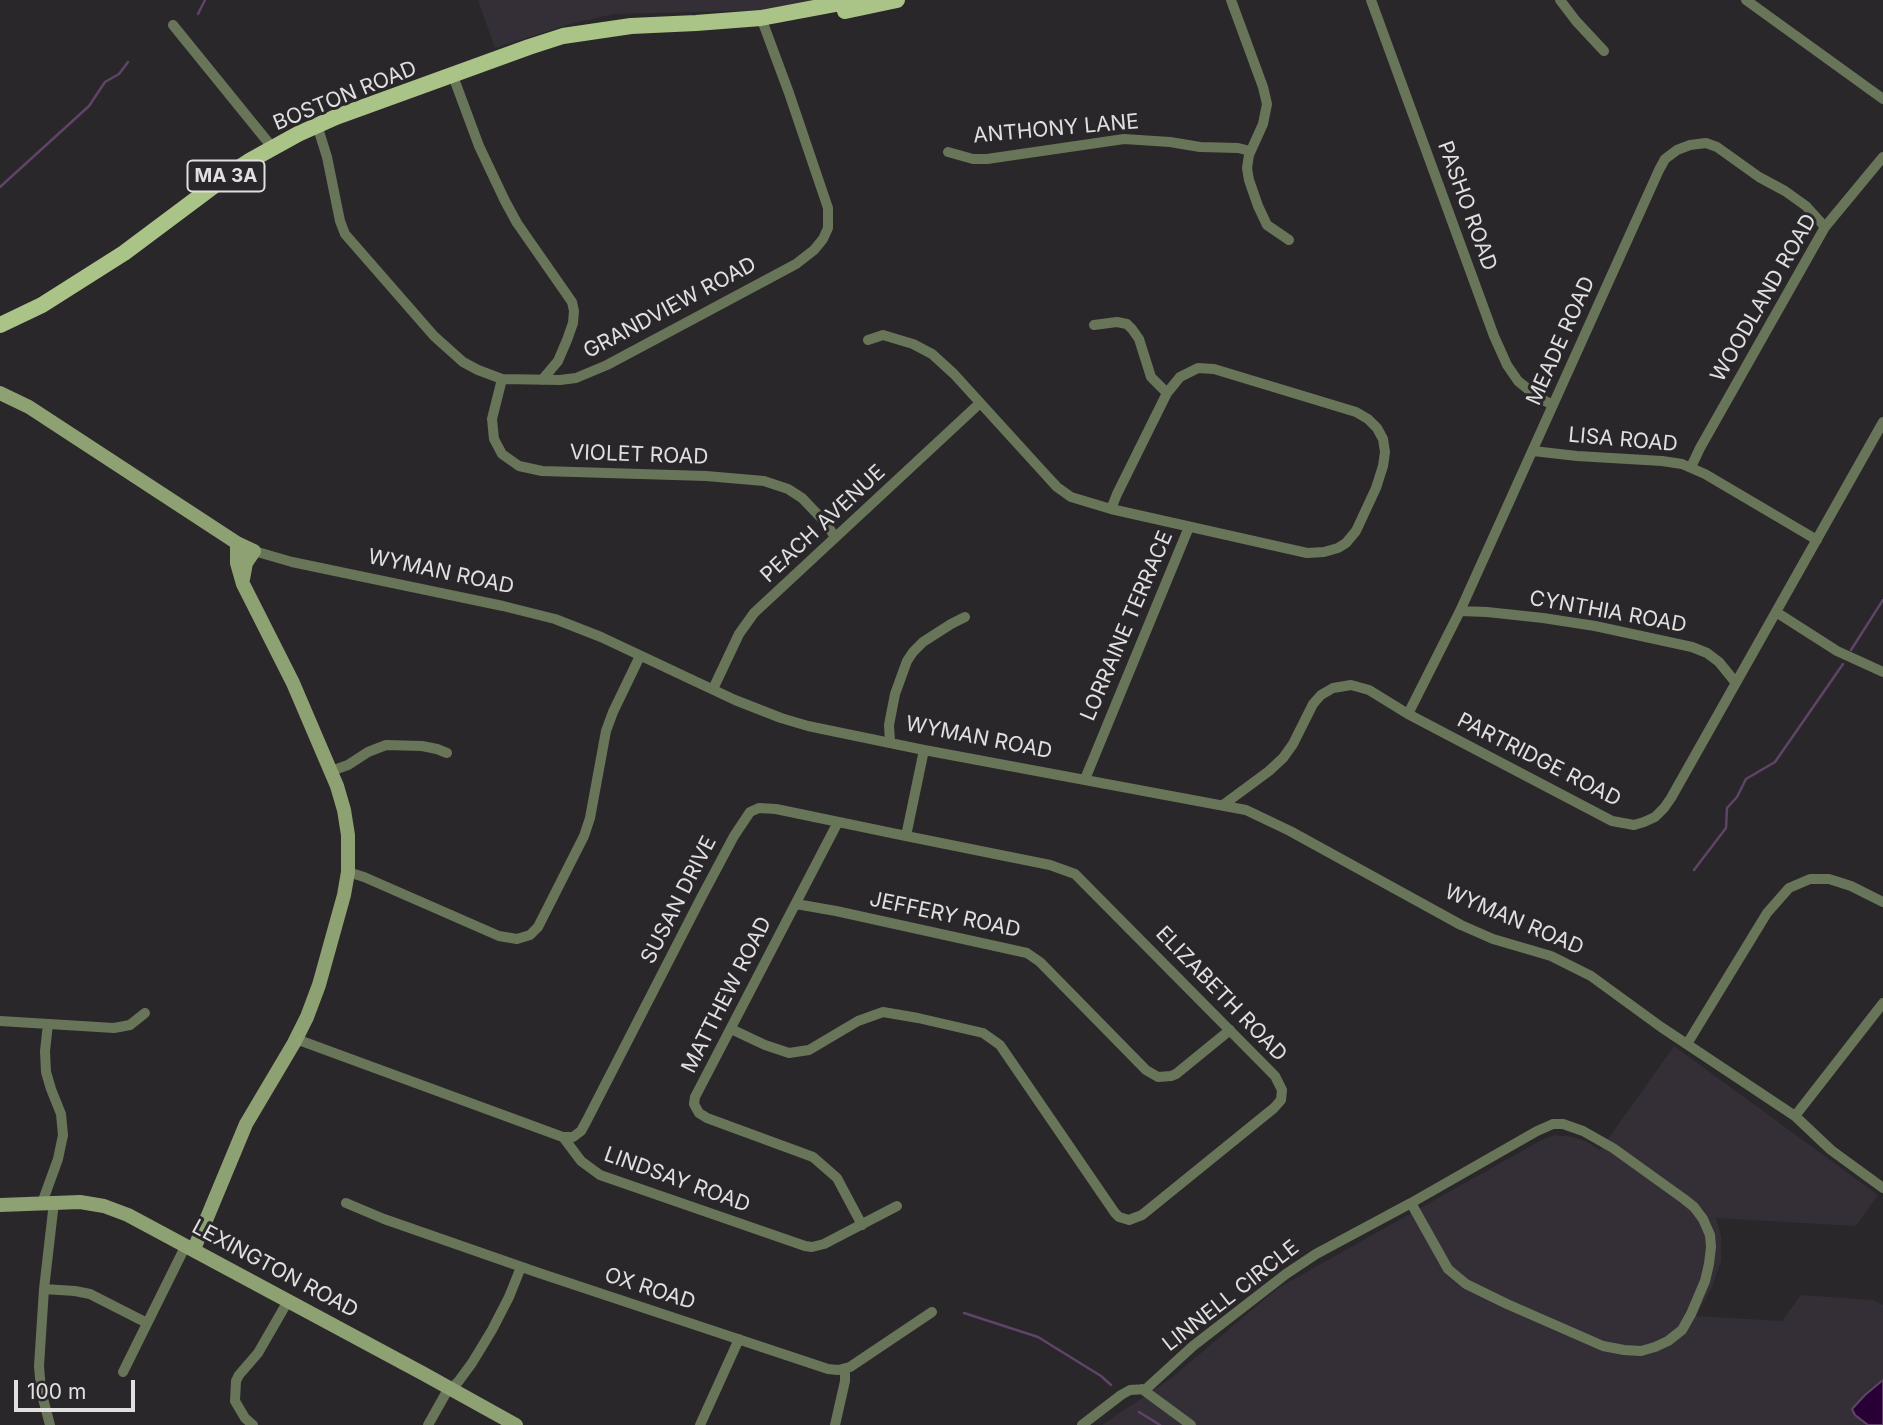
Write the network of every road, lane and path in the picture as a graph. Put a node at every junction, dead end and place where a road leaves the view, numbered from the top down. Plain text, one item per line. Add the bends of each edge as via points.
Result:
1 (857, 0) edge
2 (897, 0) edge
3 (1231, 0) edge
4 (1371, 0) edge
5 (1560, 0) edge
6 (1746, 0) edge
7 (707, 22) junction
8 (763, 23) junction
9 (173, 25) dead end
10 (1604, 51) dead end
11 (453, 76) junction
12 (1883, 99) edge
13 (317, 125) junction
14 (272, 147) junction
15 (1250, 151) junction
16 (948, 152) dead end
17 (1883, 157) edge
18 (1825, 227) junction
19 (1289, 240) dead end
20 (0, 325) edge
21 (1094, 325) dead end
22 (868, 340) dead end
23 (502, 379) junction
24 (542, 380) junction
25 (0, 383) edge
26 (0, 393) edge
27 (1167, 393) junction
28 (980, 403) junction
29 (1553, 405) junction
30 (29, 407) junction
31 (1883, 422) edge
32 (1532, 451) junction
33 (1691, 467) junction
34 (1111, 509) junction
35 (1189, 527) junction
36 (835, 537) junction
37 (1816, 540) junction
38 (237, 543) junction
39 (254, 551) junction
40 (243, 584) junction
41 (1460, 611) junction
42 (1776, 612) junction
43 (965, 617) dead end
44 (640, 656) junction
45 (1883, 672) edge
46 (1736, 683) junction
47 (713, 689) junction
48 (1408, 713) junction
49 (890, 742) junction
50 (924, 750) junction
51 (447, 753) dead end
52 (331, 771) junction
53 (1085, 779) junction
54 (1223, 805) junction
55 (838, 822) junction
56 (906, 836) junction
57 (348, 872) junction
58 (1883, 902) edge
59 (796, 904) junction
60 (1883, 1003) edge
61 (145, 1013) dead end
62 (0, 1021) edge
63 (48, 1024) junction
64 (731, 1028) junction
65 (1230, 1030) junction
66 (296, 1039) junction
67 (1687, 1044) junction
68 (1795, 1116) junction
69 (563, 1137) junction
70 (1883, 1188) edge
71 (48, 1202) junction
72 (346, 1203) dead end
73 (1411, 1203) junction
74 (897, 1206) dead end
75 (0, 1209) edge
76 (862, 1225) junction
77 (190, 1247) junction
78 (521, 1267) junction
79 (44, 1289) junction
80 (288, 1301) junction
81 (932, 1312) dead end
82 (147, 1323) junction
83 (738, 1339) junction
84 (845, 1369) junction
85 (123, 1372) dead end
86 (451, 1388) junction
87 (1142, 1389) junction
88 (50, 1425) edge
89 (253, 1425) edge
90 (428, 1425) edge
91 (516, 1425) edge
92 (700, 1425) edge
93 (835, 1425) edge
94 (1082, 1425) edge
95 (1191, 1425) edge

1 - 7 main road, BOSTON ROAD / MA 3A via 782,15
2 - 8 main road, BOSTON ROAD / MA 3A
3 - 15 street via 1267,104 1264,124
4 - 29 street, PASHO ROAD via 1507,365 1518,381
5 - 10 street
6 - 12 street
7 - 8 main road, BOSTON ROAD / MA 3A
7 - 11 main road, BOSTON ROAD / MA 3A via 563,36
8 - 24 street, GRANDVIEW ROAD via 825,199 829,220 823,239 796,264 601,368 576,378
9 - 14 street
11 - 13 main road, BOSTON ROAD / MA 3A
11 - 24 street via 505,201 572,302 573,323 567,341
13 - 14 main road, BOSTON ROAD / MA 3A
13 - 23 street, GRANDVIEW ROAD via 347,238 450,351 463,362
14 - 20 main road, BOSTON ROAD / MA 3A via 113,261
15 - 16 street, ANTHONY LANE via 1124,139 987,159
15 - 19 street via 1247,174 1258,206 1267,225
17 - 18 street, WOODLAND ROAD
18 - 29 street, MEADE ROAD via 1805,205 1717,147 1701,143 1677,150 1659,170
18 - 33 street, WOODLAND ROAD
21 - 27 street via 1117,322 1132,328 1152,377
22 - 28 street via 883,335 932,354
23 - 24 street, GRANDVIEW ROAD
23 - 36 street, VIOLET ROAD via 492,419 494,439 502,454 519,466 542,471 764,481 802,498
25 - 30 street, WYMAN ROAD
26 - 30 street, WYMAN ROAD
27 - 34 street
27 - 35 street via 1187,373 1214,369 1356,412 1377,428 1383,439 1385,452 1376,488 1356,531 1338,548 1307,553
28 - 34 street via 1057,487
28 - 36 street, PEACH AVENUE
29 - 32 street, MEADE ROAD
30 - 38 street, WYMAN ROAD
31 - 37 street, PARTRIDGE ROAD
32 - 33 street, LISA ROAD
32 - 41 street, MEADE ROAD
33 - 37 street, LISA ROAD
34 - 35 street
35 - 53 street, LORRAINE TERRACE
36 - 47 street, PEACH AVENUE via 754,613
37 - 42 street, PARTRIDGE ROAD
38 - 39 street, WYMAN ROAD
38 - 40 street
39 - 40 street via 246,563
39 - 44 street, WYMAN ROAD via 540,615
40 - 52 street
41 - 46 street, CYNTHIA ROAD via 1595,626 1692,647 1719,662
41 - 48 street, MEADE ROAD
42 - 45 street via 1837,651
42 - 46 street, PARTRIDGE ROAD
43 - 49 street via 923,642 907,661 895,694
44 - 47 street, WYMAN ROAD
44 - 57 street via 606,731 584,836 530,935 517,939 499,936
46 - 48 street, PARTRIDGE ROAD via 1664,808 1650,820 1633,825 1607,819
47 - 49 street, WYMAN ROAD via 781,718
48 - 54 street, PARTRIDGE ROAD via 1360,687 1342,685 1326,691 1313,704 1283,758
49 - 50 street, WYMAN ROAD
50 - 53 street, WYMAN ROAD
50 - 56 street
51 - 52 street via 407,744 386,745
52 - 57 street via 347,824
53 - 54 street, WYMAN ROAD
54 - 67 street, WYMAN ROAD via 1278,825 1461,925 1574,967
55 - 56 street, SUSAN DRIVE
55 - 59 street, MATTHEW ROAD
55 - 69 street, SUSAN DRIVE via 765,808 744,818 581,1131
56 - 65 street, ELIZABETH ROAD via 1075,874
57 - 66 street via 319,985
58 - 67 street via 1829,879 1810,879 1789,888 1762,920
59 - 64 street, MATTHEW ROAD
59 - 65 street, JEFFERY ROAD via 1027,953 1158,1077 1176,1074
60 - 68 street
61 - 63 street via 122,1027
62 - 63 street
63 - 71 street via 46,1072 61,1114 63,1135
64 - 65 street, ELIZABETH ROAD via 789,1053 809,1050 883,1012 983,1033 1000,1045 1115,1213 1129,1220 1281,1100 1275,1076
64 - 76 street, MATTHEW ROAD via 695,1097 696,1110 813,1157 837,1178
66 - 69 street
66 - 77 street via 246,1124
67 - 68 street, WYMAN ROAD
68 - 70 street, WYMAN ROAD via 1831,1150
69 - 76 street, LINDSAY ROAD via 595,1172 804,1246 824,1244
71 - 75 street, LEXINGTON ROAD
71 - 77 street, LEXINGTON ROAD via 104,1206
71 - 79 street
72 - 78 street, OX ROAD
73 - 73 street, LINNELL CIRCLE via 1456,1277 1603,1346 1641,1351 1668,1341 1692,1314 1709,1264 1710,1235 1694,1207 1613,1148 1563,1124 1537,1131
73 - 87 street, LINNELL CIRCLE via 1286,1274
74 - 76 street, LINDSAY ROAD
77 - 80 street, LEXINGTON ROAD
77 - 82 street
78 - 83 street, OX ROAD
78 - 86 street via 492,1330
79 - 82 street via 90,1294
79 - 88 street via 39,1382
80 - 86 street, LEXINGTON ROAD
80 - 89 street via 236,1381 235,1401
81 - 84 street
82 - 85 street
83 - 84 street, OX ROAD via 828,1369
83 - 92 street
84 - 93 street
86 - 90 street
86 - 91 street, LEXINGTON ROAD
87 - 94 street, LINNELL CIRCLE via 1121,1395
87 - 95 street

